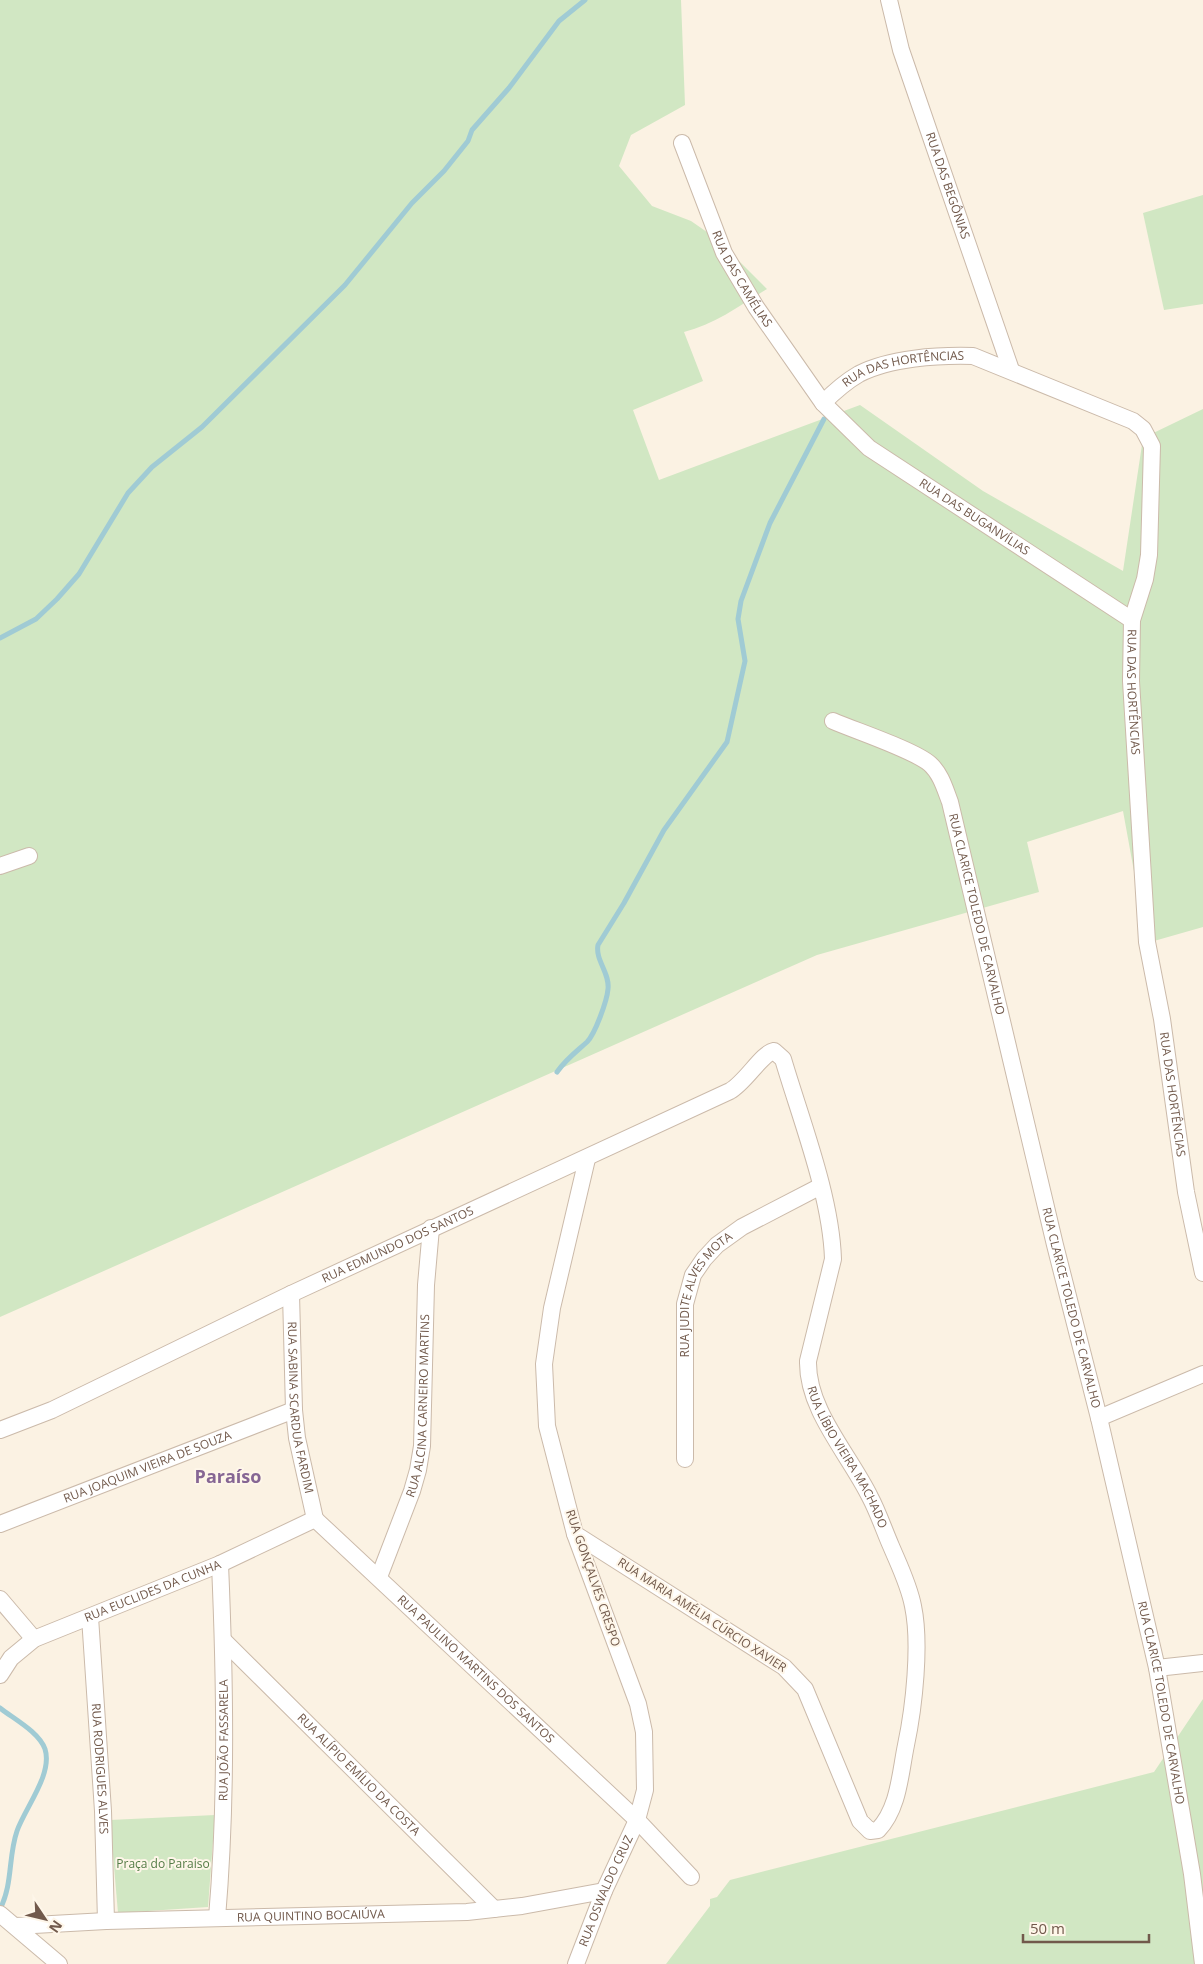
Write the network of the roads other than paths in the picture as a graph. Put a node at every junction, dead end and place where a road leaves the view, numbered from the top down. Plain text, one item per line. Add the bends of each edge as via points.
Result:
1 (889, 0) edge
2 (682, 143) dead end
3 (1011, 370) junction
4 (823, 403) junction
5 (1132, 620) junction
6 (833, 721) dead end
7 (29, 856) dead end
8 (0, 866) edge
9 (783, 1059) joint
10 (587, 1159) junction
11 (821, 1186) junction
12 (431, 1228) junction
13 (1203, 1273) edge
14 (291, 1294) junction
15 (1203, 1374) edge
16 (294, 1410) junction
17 (1099, 1418) junction
18 (0, 1430) edge
19 (685, 1459) dead end
20 (316, 1519) junction
21 (0, 1524) edge
22 (575, 1534) junction
23 (220, 1564) junction
24 (379, 1577) junction
25 (0, 1599) edge
26 (90, 1617) junction
27 (34, 1639) junction
28 (223, 1640) junction
29 (1203, 1663) edge
30 (1157, 1668) junction
31 (0, 1675) edge
32 (637, 1820) junction
33 (860, 1821) joint
34 (691, 1877) dead end
35 (604, 1891) junction
36 (494, 1909) junction
37 (217, 1918) junction
38 (7, 1919) edge
39 (106, 1921) junction
40 (59, 1964) edge
41 (576, 1964) edge
42 (1203, 1964) edge

1 - 3 street, RUA DAS BEGÔNIAS via 901,50
2 - 4 street, RUA DAS CAMÉLIAS via 724,253 756,307
3 - 4 street, RUA DAS HORTÊNCIAS via 973,356 945,355 878,366 842,385
3 - 5 street, RUA DAS HORTÊNCIAS via 1133,422 1149,437 1152,446 1149,555
4 - 5 street, RUA DAS BUGANVÍLIAS via 869,448
5 - 13 street, RUA DAS HORTÊNCIAS via 1131,681 1147,942 1162,1020 1186,1192
6 - 17 street, RUA CLARICE TOLEDO DE CARVALHO via 914,755 930,764 941,778 950,802
7 - 8 street
9 - 10 street, RUA EDMUNDO DOS SANTOS via 774,1051 769,1052 744,1081 730,1091
9 - 11 street, RUA LÍBIO VIEIRA MACHADO
10 - 12 street, RUA EDMUNDO DOS SANTOS
10 - 22 street, RUA GONÇALVES CRESPO via 552,1308 544,1364 547,1426
11 - 19 street, RUA JUDITE ALVES MOTA via 742,1228 718,1245 693,1275 685,1304
11 - 33 street, RUA LÍBIO VIEIRA MACHADO via 833,1259 808,1361 808,1378 813,1398 870,1497 907,1585 916,1632 909,1731 893,1808 878,1830 870,1830
12 - 14 street, RUA EDMUNDO DOS SANTOS
12 - 24 street, RUA ALCINA CARNEIRO MARTINS via 426,1285 422,1446 418,1470
14 - 16 street, RUA SABINA SCARDUA FARDIM
14 - 18 street, RUA EDMUNDO DOS SANTOS via 52,1410
15 - 17 street
16 - 20 street, RUA SABINA SCARDUA FARDIM via 297,1438
16 - 21 street, RUA JOAQUIM VIEIRA DE SOUZA
17 - 30 street, RUA CLARICE TOLEDO DE CARVALHO
20 - 23 street, RUA EUCLIDES DA CUNHA
20 - 24 street, RUA PAULINO MARTINS DOS SANTOS
22 - 32 street, RUA GONÇALVES CRESPO via 638,1704 646,1763 645,1790
22 - 33 street, RUA MARIA AMÉLIA CÚRCIO XAVIER via 795,1677 805,1689
23 - 26 street, RUA EUCLIDES DA CUNHA
23 - 28 street, RUA JOÃO FASSARELA
24 - 32 street, RUA PAULINO MARTINS DOS SANTOS
25 - 27 street
26 - 27 street, RUA EUCLIDES DA CUNHA
26 - 39 street, RUA RODRIGUES ALVES via 103,1811
27 - 31 street, RUA EUCLIDES DA CUNHA via 11,1658
28 - 36 street, RUA ALÍPIO EMÍLIO DA COSTA
28 - 37 street, RUA JOÃO FASSARELA via 223,1807
29 - 30 street
30 - 42 street, RUA CLARICE TOLEDO DE CARVALHO via 1192,1874
32 - 34 street, RUA PAULINO MARTINS DOS SANTOS
32 - 35 street, RUA OSWALDO CRUZ
35 - 36 street, RUA QUINTINO BOCAIÚVA
35 - 41 street, RUA OSWALDO CRUZ
36 - 37 street, RUA QUINTINO BOCAIÚVA
37 - 39 street, RUA QUINTINO BOCAIÚVA
38 - 39 street, RUA QUINTINO BOCAIÚVA
38 - 40 street

